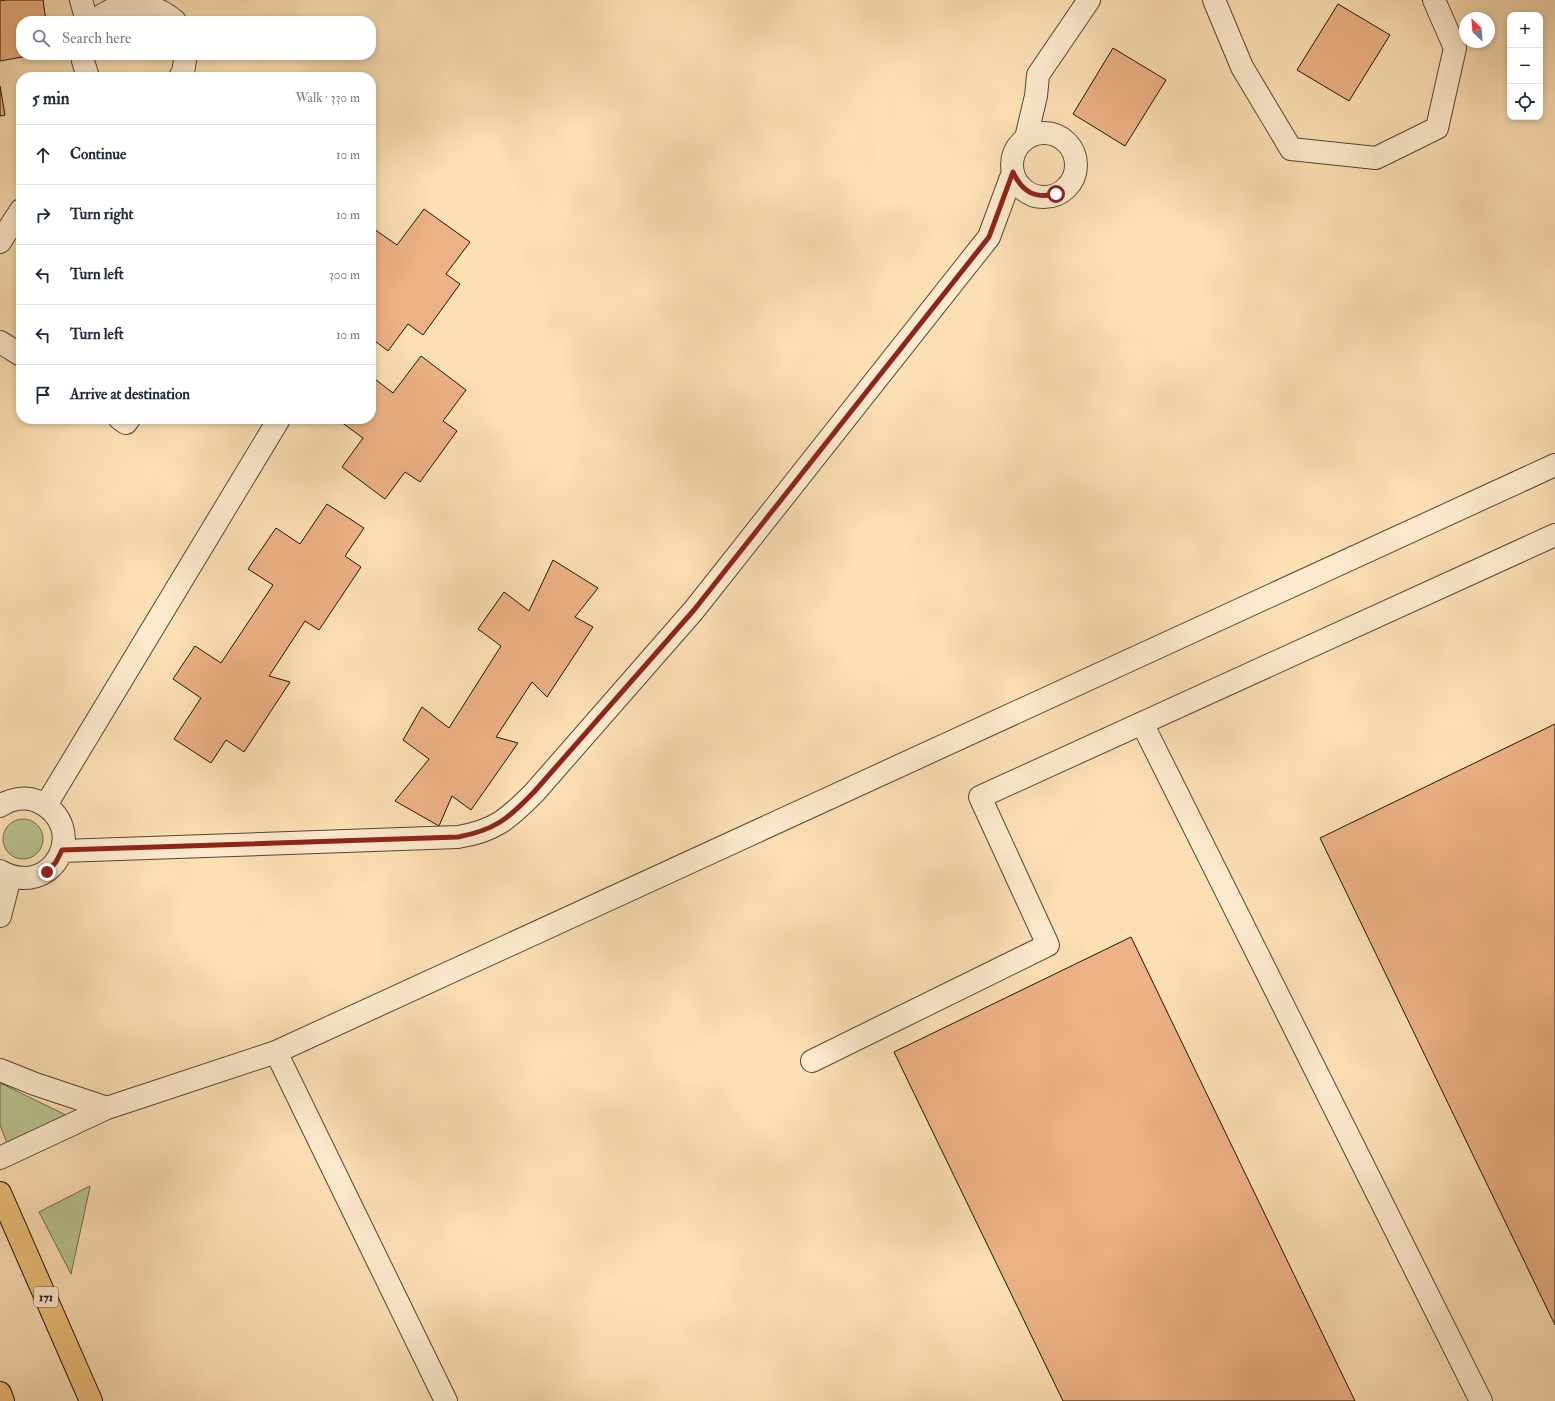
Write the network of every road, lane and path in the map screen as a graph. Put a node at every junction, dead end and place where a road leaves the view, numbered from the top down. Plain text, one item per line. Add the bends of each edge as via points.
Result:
1 (81, 0) edge
2 (1089, 0) edge
3 (1214, 0) edge
4 (1434, 0) edge
5 (151, 2) edge
6 (86, 16) edge
7 (99, 16) edge
8 (170, 16) edge
9 (83, 60) edge
10 (185, 60) edge
11 (86, 72) edge
12 (183, 72) edge
13 (1026, 138) junction
14 (1013, 172) junction
15 (16, 218) edge
16 (0, 242) edge
17 (0, 342) edge
18 (16, 352) edge
19 (276, 424) edge
20 (1555, 465) edge
21 (1555, 535) edge
22 (1142, 723) junction
23 (46, 805) junction
24 (0, 806) edge
25 (62, 850) junction
26 (5, 874) edge
27 (0, 916) edge
28 (276, 1052) junction
29 (812, 1061) dead end
30 (0, 1070) edge
31 (107, 1108) junction
32 (0, 1158) edge
33 (0, 1193) edge
34 (0, 1393) edge
35 (3, 1401) edge
36 (92, 1401) edge
37 (446, 1401) edge
38 (1481, 1401) edge

1 - 6 street
2 - 13 street via 1038,75
3 - 4 street via 1242,67 1291,149 1376,158 1437,128 1455,48
5 - 7 street via 115,5
5 - 8 street
9 - 11 street
10 - 12 street
13 - 14 street via 1014,153
13 - 14 street via 1047,132 1066,141 1073,149 1076,160 1072,181 1065,189 1045,197 1025,190 1017,182
14 - 25 street via 989,237 694,610 534,792 498,825 479,834 458,837
15 - 16 street
17 - 18 street
19 - 23 street
20 - 28 street
21 - 22 street
22 - 29 street via 980,797 1048,945
22 - 38 street
23 - 24 street via 33,799 20,798
23 - 25 street via 55,813 62,825
25 - 26 street via 47,872 22,879
26 - 27 street
28 - 31 street
28 - 37 street
30 - 31 street
31 - 32 street
33 - 36 main road, 171
34 - 35 main road

